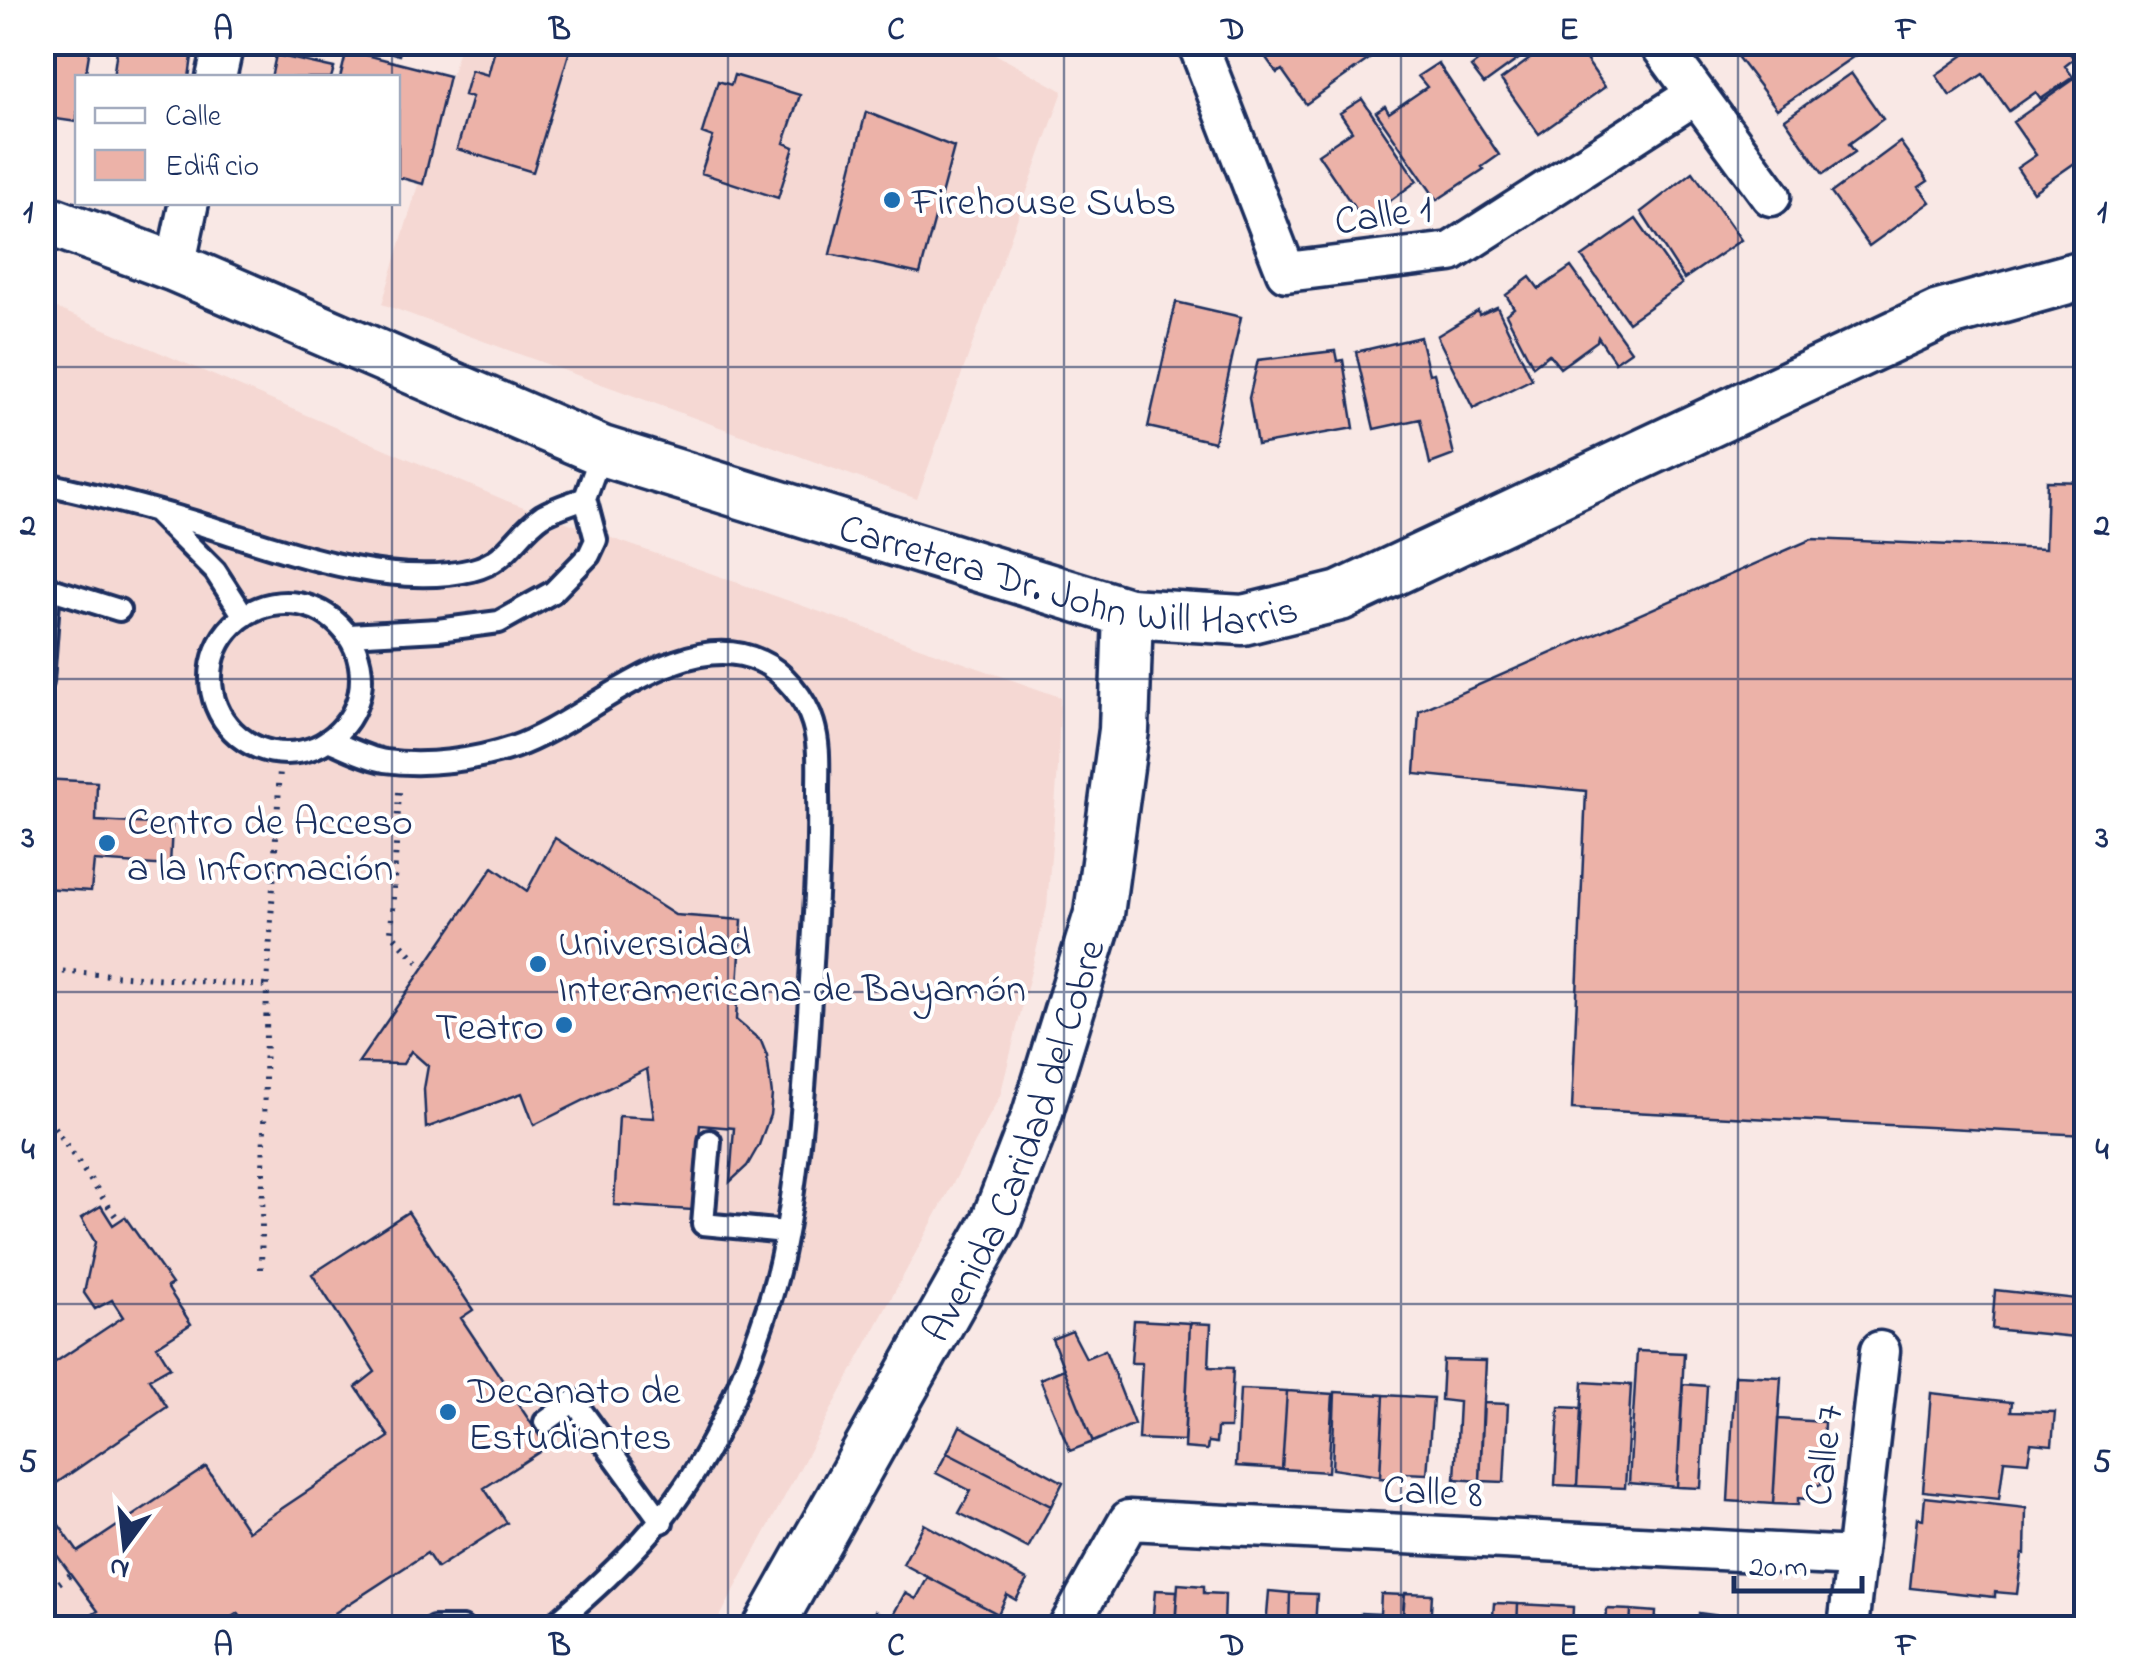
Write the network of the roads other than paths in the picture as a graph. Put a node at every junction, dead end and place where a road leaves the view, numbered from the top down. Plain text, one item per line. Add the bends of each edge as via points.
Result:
1 (224, 42) edge
2 (1198, 42) edge
3 (1658, 42) edge
4 (217, 75) edge
5 (1695, 95) junction
6 (1771, 196) dead end
7 (188, 205) edge
8 (42, 218) edge
9 (175, 267) junction
10 (2086, 274) edge
11 (602, 450) junction
12 (42, 483) edge
13 (586, 498) junction
14 (155, 510) junction
15 (46, 587) edge
16 (120, 610) dead end
17 (1128, 613) junction
18 (244, 616) junction
19 (349, 636) junction
20 (42, 682) edge
21 (328, 740) junction
22 (710, 1141) dead end
23 (786, 1232) junction
24 (1880, 1351) dead end
25 (544, 1422) dead end
26 (662, 1522) junction
27 (1856, 1556) junction
28 (434, 1628) edge
29 (462, 1628) edge
30 (550, 1628) edge
31 (768, 1628) edge
32 (1068, 1628) edge
33 (1848, 1628) edge

1 - 4 street
2 - 5 street, Calle 1 via 1286,272 1451,252
3 - 5 street
5 - 6 street
7 - 9 street
8 - 9 street, Carretera Dr. John Will Harris
9 - 11 street, Carretera Dr. John Will Harris
10 - 17 street, Carretera Dr. John Will Harris via 1938,315 1340,596 1243,620
11 - 13 lane
11 - 17 street, Carretera Dr. John Will Harris
12 - 14 lane
13 - 14 lane via 544,515 500,557 444,574 345,565
13 - 19 lane via 596,540 589,556 525,610 468,627
14 - 18 lane via 216,571
15 - 16 lane
15 - 20 lane
17 - 31 street, Avenida Caridad del Cobre via 1124,730 1099,914 1036,1118 995,1224
18 - 19 lane via 280,602 307,605
18 - 21 lane via 217,645 210,671 223,721 266,751 292,754
19 - 21 lane via 362,686 355,711
21 - 23 lane via 385,761 477,757 517,746 684,658 716,652 761,661 781,675 812,719 818,742 819,855
22 - 23 lane via 703,1224
23 - 26 lane via 769,1308 730,1405
24 - 27 street, Calle 7
25 - 26 lane via 574,1401
26 - 30 lane
27 - 32 street, Calle 8 via 1129,1520
27 - 33 street, Calle 7
28 - 29 lane

